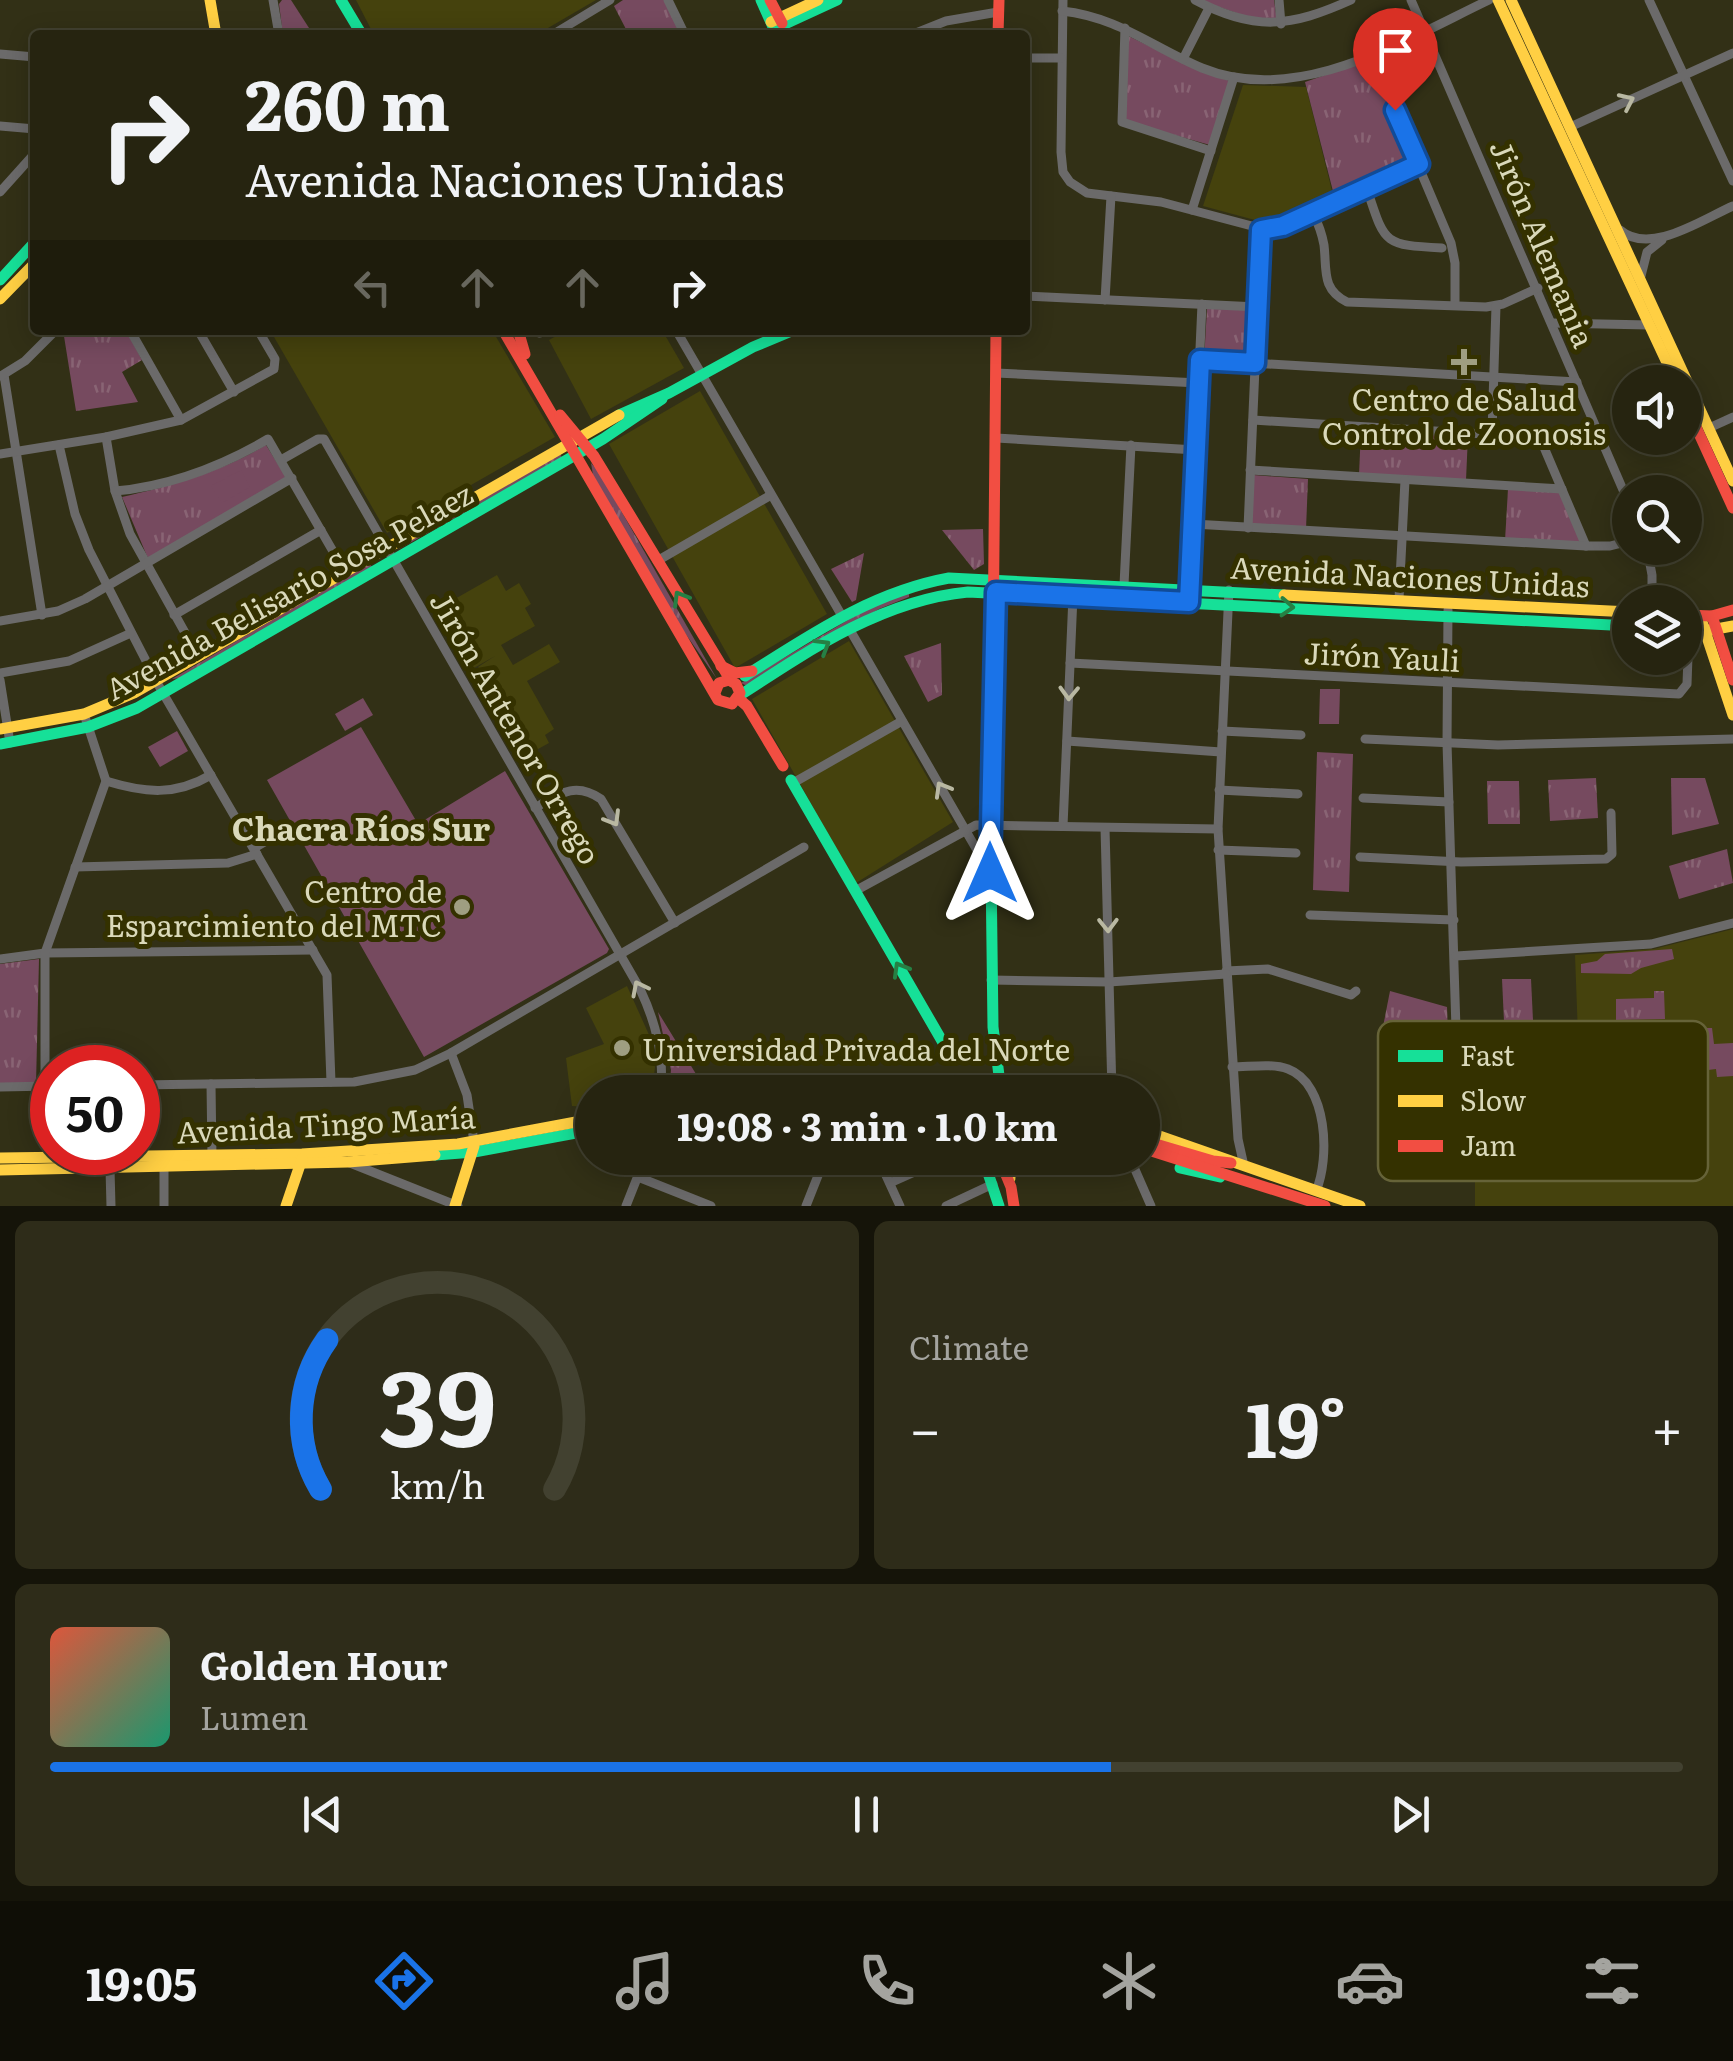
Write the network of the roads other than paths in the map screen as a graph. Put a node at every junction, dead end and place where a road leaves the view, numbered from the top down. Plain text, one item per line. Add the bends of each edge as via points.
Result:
1 (210, 0) edge
2 (273, 0) edge
3 (342, 0) edge
4 (610, 0) edge
5 (668, 0) edge
6 (761, 0) edge
7 (770, 0) edge
8 (818, 0) edge
9 (837, 0) edge
10 (1196, 0) edge
11 (1279, 0) edge
12 (1349, 0) edge
13 (1411, 0) edge
14 (1649, 0) edge
15 (1500, 1) edge
16 (998, 6) edge
17 (1063, 6) edge
18 (1210, 8) junction
19 (1281, 24) junction
20 (778, 27) edge
21 (1125, 28) junction
22 (937, 29) edge
23 (215, 30) edge
24 (278, 30) edge
25 (359, 30) edge
26 (560, 30) edge
27 (683, 30) edge
28 (1424, 30) junction
29 (1733, 52) edge
30 (0, 54) edge
31 (1371, 54) junction
32 (30, 57) edge
33 (1030, 58) edge
34 (1061, 58) junction
35 (1183, 59) junction
36 (1684, 75) junction
37 (1234, 77) junction
38 (0, 126) edge
39 (19, 128) junction
40 (1570, 128) junction
41 (30, 129) edge
42 (30, 140) edge
43 (1211, 151) junction
44 (30, 157) edge
45 (1419, 164) junction
46 (1733, 180) edge
47 (1, 188) edge
48 (1366, 189) junction
49 (1111, 196) junction
50 (1733, 206) edge
51 (1192, 210) junction
52 (1313, 213) junction
53 (1617, 227) junction
54 (1261, 230) junction
55 (1672, 232) junction
56 (30, 247) edge
57 (1442, 248) dead end
58 (30, 267) edge
59 (0, 280) edge
60 (1641, 280) junction
61 (1538, 288) junction
62 (1030, 296) edge
63 (0, 299) edge
64 (1105, 300) junction
65 (1202, 304) junction
66 (1454, 306) junction
67 (1496, 306) junction
68 (1258, 307) junction
69 (1553, 323) junction
70 (1650, 326) junction
71 (51, 335) edge
72 (133, 335) edge
73 (201, 335) edge
74 (261, 335) edge
75 (506, 335) edge
76 (519, 335) edge
77 (679, 335) edge
78 (784, 335) edge
79 (996, 335) edge
80 (1200, 360) junction
81 (1255, 363) junction
82 (1668, 365) edge
83 (996, 373) junction
84 (702, 375) junction
85 (2, 376) edge
86 (1494, 376) junction
87 (1577, 382) junction
88 (1199, 383) junction
89 (234, 392) junction
90 (1733, 417) edge
91 (181, 420) junction
92 (1252, 420) junction
93 (1709, 428) junction
94 (1492, 432) junction
95 (106, 437) junction
96 (996, 438) junction
97 (1702, 440) edge
98 (59, 445) junction
99 (1131, 445) junction
100 (578, 446) junction
101 (1196, 450) junction
102 (14, 452) junction
103 (0, 454) edge
104 (281, 460) junction
105 (1250, 470) junction
106 (1617, 475) edge
107 (292, 478) junction
108 (1405, 480) junction
109 (1733, 480) edge
110 (1562, 489) junction
111 (115, 492) junction
112 (772, 495) junction
113 (1733, 508) edge
114 (1192, 524) junction
115 (1248, 528) junction
116 (321, 530) junction
117 (1402, 535) junction
118 (1586, 546) junction
119 (1612, 546) edge
120 (385, 548) junction
121 (996, 550) junction
122 (658, 561) junction
123 (393, 562) junction
124 (146, 564) junction
125 (345, 572) junction
126 (978, 577) junction
127 (914, 584) junction
128 (996, 585) junction
129 (1124, 585) junction
130 (107, 587) junction
131 (1190, 588) junction
132 (1230, 590) junction
133 (1073, 596) junction
134 (918, 598) junction
135 (1398, 599) junction
136 (1189, 602) junction
137 (1448, 602) junction
138 (1229, 604) junction
139 (1733, 610) edge
140 (1612, 611) edge
141 (42, 615) junction
142 (174, 615) junction
143 (842, 616) junction
144 (1448, 616) junction
145 (1702, 616) edge
146 (1706, 616) junction
147 (0, 621) edge
148 (1612, 625) edge
149 (1733, 626) edge
150 (850, 630) junction
151 (1702, 630) edge
152 (1711, 630) junction
153 (132, 633) junction
154 (198, 656) junction
155 (1070, 663) junction
156 (718, 664) junction
157 (752, 671) junction
158 (1225, 672) junction
159 (1688, 675) edge
160 (0, 677) edge
161 (156, 680) junction
162 (1733, 680) edge
163 (732, 681) junction
164 (1447, 682) junction
165 (164, 693) junction
166 (715, 693) junction
167 (739, 697) junction
168 (1733, 715) edge
169 (86, 721) junction
170 (902, 721) junction
171 (4, 728) edge
172 (1222, 730) junction
173 (1301, 735) dead end
174 (1365, 738) dead end
175 (1733, 738) edge
176 (1067, 741) junction
177 (5, 743) edge
178 (1447, 743) junction
179 (1220, 752) junction
180 (783, 766) dead end
181 (212, 776) junction
182 (106, 781) junction
183 (792, 781) joint
184 (1218, 790) junction
185 (1298, 794) dead end
186 (1363, 798) dead end
187 (1449, 802) junction
188 (535, 808) junction
189 (1611, 812) dead end
190 (991, 824) junction
191 (1063, 826) junction
192 (288, 828) dead end
193 (1105, 828) junction
194 (965, 829) junction
195 (1218, 830) junction
196 (804, 847) dead end
197 (1218, 850) junction
198 (255, 851) junction
199 (1296, 854) dead end
200 (1360, 857) dead end
201 (1451, 862) junction
202 (75, 867) junction
203 (990, 873) junction
204 (855, 891) junction
205 (1310, 915) dead end
206 (1454, 920) junction
207 (675, 923) junction
208 (1733, 923) edge
209 (313, 950) junction
210 (45, 953) junction
211 (621, 954) junction
212 (1456, 956) junction
213 (0, 959) edge
214 (1226, 972) junction
215 (991, 980) junction
216 (1109, 982) junction
217 (1356, 992) dead end
218 (1457, 1021) edge
219 (48, 1045) edge
220 (451, 1053) junction
221 (949, 1053) dead end
222 (1232, 1068) junction
223 (662, 1075) edge
224 (996, 1075) edge
225 (1112, 1075) edge
226 (331, 1082) junction
227 (211, 1084) junction
228 (160, 1085) edge
229 (30, 1086) edge
230 (0, 1087) edge
231 (575, 1124) edge
232 (575, 1131) edge
233 (540, 1133) junction
234 (1160, 1137) edge
235 (1238, 1139) junction
236 (1160, 1145) edge
237 (474, 1147) junction
238 (1160, 1151) edge
239 (212, 1156) junction
240 (0, 1158) edge
241 (302, 1159) junction
242 (348, 1162) junction
243 (1160, 1162) edge
244 (1236, 1166) junction
245 (160, 1168) edge
246 (164, 1168) junction
247 (0, 1170) edge
248 (30, 1170) edge
249 (110, 1175) edge
250 (818, 1175) edge
251 (886, 1175) edge
252 (908, 1175) edge
253 (990, 1175) edge
254 (1006, 1175) edge
255 (1010, 1175) edge
256 (1137, 1175) edge
257 (638, 1177) joint
258 (890, 1183) junction
259 (994, 1184) junction
260 (1011, 1187) junction
261 (1311, 1199) edge
262 (111, 1206) edge
263 (164, 1206) edge
264 (286, 1206) edge
265 (456, 1206) edge
266 (626, 1206) edge
267 (712, 1206) edge
268 (806, 1206) edge
269 (900, 1206) edge
270 (946, 1206) edge
271 (999, 1206) edge
272 (1014, 1206) edge
273 (1151, 1206) edge
274 (1326, 1206) edge
275 (1360, 1206) edge

1 - 23 main road
2 - 24 street
3 - 25 main road
4 - 26 street
5 - 27 street
6 - 20 main road
7 - 20 main road
8 - 20 main road
9 - 20 main road
10 - 18 street
11 - 19 street
12 - 19 street
13 - 28 street, Jirón Alemania
14 - 36 street
15 - 28 street
15 - 40 main road
15 - 70 main road
16 - 22 street
17 - 21 street
17 - 34 street
18 - 19 street
18 - 35 street
21 - 35 street
21 - 43 street via 1122,122
28 - 31 street
28 - 61 street, Jirón Alemania
29 - 36 street
30 - 32 street
31 - 37 street via 1300,79
31 - 45 street
33 - 34 street
34 - 49 street via 1063,172 1082,192
35 - 37 street
40 -> 36 street
36 - 46 street
37 - 43 street
38 - 39 street
39 - 41 street
39 - 42 street
40 - 53 main road
43 - 51 street
44 - 47 street
45 - 48 street
45 - 66 street via 1452,243
48 - 52 street
48 - 57 street via 1390,241
49 - 51 street
49 - 64 street
50 - 55 street
51 - 54 street
52 - 54 street
52 - 66 street via 1334,294 1347,302
53 - 55 street via 1642,240
53 - 60 main road
54 - 68 street
55 - 60 street via 1648,252
56 - 59 main road
58 - 63 main road
60 - 93 main road
61 - 67 street
61 - 69 street, Jirón Alemania
62 - 64 street
64 - 65 street
65 - 68 street
65 - 80 street
66 - 67 street
67 - 86 street
68 - 81 street
69 - 70 street
69 - 87 street, Jirón Alemania
70 - 82 main road
71 - 85 street
72 - 91 street
73 - 89 street
74 - 89 street via 274,369
75 - 100 main road
76 - 100 main road
77 - 84 street
78 - 84 main road
79 - 83 main road
80 - 81 street
80 - 88 street
81 - 86 street
81 - 92 street
83 - 88 street
83 - 96 main road
84 - 100 main road via 644,402
84 - 112 street
85 - 102 street
86 - 87 street
86 - 94 street
87 - 106 street, Jirón Alemania
88 - 101 street
89 - 91 street
90 - 93 street
91 - 95 street
92 - 94 street
92 - 105 street
93 - 109 main road
94 - 110 street via 1539,440
95 - 98 street
95 - 111 street
96 - 99 street
96 - 121 main road
97 - 113 main road
98 - 102 street
98 - 130 street via 74,514
99 - 101 street
99 - 129 street
100 - 120 main road, Avenida Belisario Sosa Pelaez
100 - 122 main road
100 - 123 main road, Avenida Belisario Sosa Pelaez
100 - 166 main road
101 - 114 street
102 - 103 street
102 - 141 street
104 - 107 street
104 - 111 street via 268,439 198,473
104 - 120 street, Jirón Antenor Orrego via 324,439
105 - 108 street
105 - 115 street
107 - 116 street
107 - 124 street
108 - 110 street
108 - 117 street
110 - 118 street
111 - 124 street
112 - 122 street
112 - 143 street
114 - 115 street
114 - 131 street
115 - 117 street
116 - 125 street
116 - 142 street
117 - 118 street
117 - 135 street
118 - 119 street
120 - 123 street, Jirón Antenor Orrego
120 - 125 main road, Avenida Belisario Sosa Pelaez
121 - 126 main road
121 - 128 main road
156 -> 122 main road
123 - 165 main road, Avenida Belisario Sosa Pelaez
123 - 188 street, Jirón Antenor Orrego
124 - 130 street
124 - 142 street
125 - 154 main road, Avenida Belisario Sosa Pelaez
126 - 127 main road, Avenida Naciones Unidas
126 - 128 main road, Avenida Naciones Unidas
127 - 134 main road
127 - 143 main road, Avenida Naciones Unidas
128 - 129 main road, Avenida Naciones Unidas
128 - 133 main road, Avenida Naciones Unidas
128 - 134 main road, Avenida Naciones Unidas
128 - 190 main road
129 - 131 main road, Avenida Naciones Unidas
130 - 141 street
130 - 153 street
131 - 132 main road, Avenida Naciones Unidas
131 - 136 street
132 - 135 main road, Avenida Naciones Unidas
132 - 138 street
133 - 136 main road, Avenida Naciones Unidas
133 - 155 street
134 - 150 main road, Avenida Naciones Unidas
135 - 137 main road, Avenida Naciones Unidas
136 - 138 main road, Avenida Naciones Unidas
137 - 140 main road, Avenida Naciones Unidas
137 - 144 street
138 -> 144 main road, Avenida Naciones Unidas
138 - 158 street
139 - 146 main road
141 - 147 street
142 - 154 street
143 - 157 main road, Avenida Naciones Unidas
144 - 148 main road, Avenida Naciones Unidas
144 - 164 street
145 - 146 main road
146 - 152 main road
149 - 152 main road
167 -> 150 main road, Avenida Naciones Unidas
150 - 170 street
151 - 152 main road
152 - 162 main road
152 - 168 main road
153 - 160 street via 69,661
153 - 161 street
154 - 161 main road, Avenida Belisario Sosa Pelaez
155 - 158 street, Jirón Yauli
155 -> 176 street
156 - 157 main road
156 - 163 main road
157 - 163 main road, Avenida Naciones Unidas
158 - 164 street, Jirón Yauli
158 - 172 street
159 - 164 street, Jirón Yauli via 1683,692 1673,694
160 - 171 street
161 - 165 street
161 - 169 main road, Avenida Belisario Sosa Pelaez
163 - 166 main road via 721,682
163 - 167 main road
164 - 178 street
165 - 169 main road, Avenida Belisario Sosa Pelaez via 121,715
165 - 181 street
166 - 167 main road via 724,704
167 - 180 main road
169 - 171 main road, Avenida Belisario Sosa Pelaez
169 - 177 main road, Avenida Belisario Sosa Pelaez
169 - 182 street
170 - 183 street
194 -> 170 street
171 - 177 street
172 - 173 street
172 - 179 street
174 - 178 street
175 - 178 street
176 - 179 street
176 - 191 street
178 - 187 street
179 - 184 street
181 - 182 street via 160,792
181 - 198 street
182 - 202 street
183 - 204 main road
184 - 185 street
184 - 195 street
186 - 187 street
187 - 201 street
188 -> 207 street via 572,789 601,800
188 - 211 street, Jirón Antenor Orrego
189 - 201 street via 1612,854 1606,859
190 - 191 street
190 - 194 street
190 - 203 main road
191 - 193 street
192 - 198 street
193 - 195 street
193 -> 216 street
194 - 203 street
194 - 204 street
195 - 197 street
196 - 207 street
197 - 199 street
197 - 214 street
198 - 202 street via 228,863
198 - 209 street
200 - 201 street
201 - 206 street
202 - 210 street
203 - 215 main road
221 -> 204 main road
205 - 206 street
206 - 212 street
207 - 211 street
208 - 212 street via 1651,944
209 - 210 street
209 - 226 street via 327,974
210 - 213 street
210 - 219 street
211 - 220 street
223 -> 211 street, Jirón Antenor Orrego via 656,1028
212 - 218 street
214 - 216 street
214 - 217 street via 1268,969
214 - 222 street
215 - 216 street
215 - 224 main road
216 - 225 street
220 - 226 street via 400,1074
220 - 237 street via 467,1095
222 - 235 street
222 - 261 street via 1284,1067 1309,1085 1325,1165
226 - 227 street
227 - 228 street
227 - 239 street
229 - 230 street
231 - 233 main road, Avenida Tingo María
232 - 233 main road, Avenida Tingo María
233 - 237 main road, Avenida Tingo María
234 - 244 main road
235 - 244 street
235 - 244 street via 1231,1152
236 - 244 main road
237 - 241 main road, Avenida Tingo María
237 - 242 main road, Avenida Tingo María
237 - 265 main road
238 - 244 main road
239 - 240 main road, Avenida Tingo María
239 - 241 main road, Avenida Tingo María
241 - 242 main road, Avenida Tingo María
241 - 246 main road, Avenida Tingo María
241 - 264 main road
242 - 265 street
243 - 244 main road via 1204,1175
244 - 261 main road
245 - 246 main road, Avenida Tingo María
246 - 263 street
247 - 248 main road, Avenida Tingo María
249 - 262 street
250 - 268 street
251 - 258 street
252 - 258 street
253 - 259 main road
254 - 260 main road
255 - 260 main road
256 - 273 street
257 - 266 street
257 - 267 street
258 - 269 street
259 - 270 street
259 - 271 main road
260 - 272 main road
261 - 274 main road
261 - 275 main road

